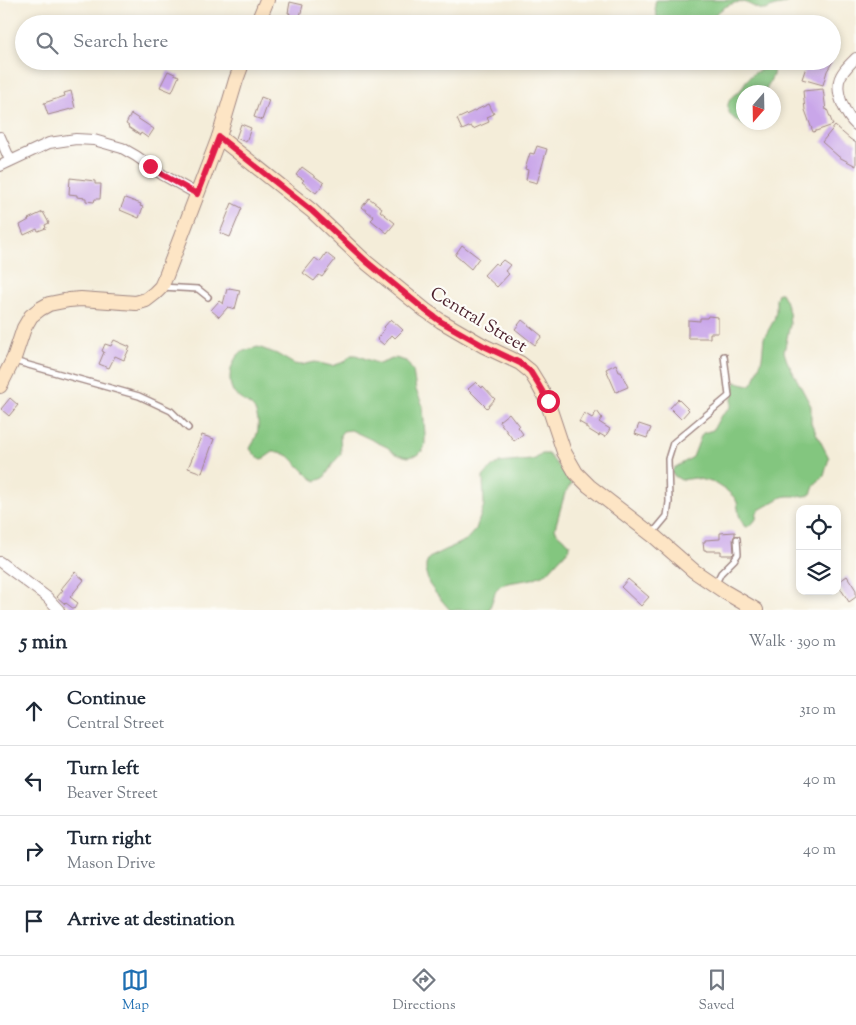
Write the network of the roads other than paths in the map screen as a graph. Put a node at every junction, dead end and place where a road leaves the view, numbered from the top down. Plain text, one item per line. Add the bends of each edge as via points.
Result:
1 (267, 0) edge
2 (261, 15) edge
3 (856, 58) edge
4 (240, 70) edge
5 (856, 125) edge
6 (0, 137) edge
7 (219, 137) junction
8 (10, 160) junction
9 (0, 166) edge
10 (197, 194) junction
11 (161, 287) junction
12 (208, 298) dead end
13 (724, 356) dead end
14 (13, 360) junction
15 (0, 386) edge
16 (188, 428) dead end
17 (652, 534) junction
18 (737, 539) dead end
19 (0, 562) edge
20 (714, 586) junction
21 (59, 610) edge
22 (756, 610) edge

1 - 2 street
3 - 5 street via 839,79 844,109
4 - 7 street
6 - 8 street
7 - 10 street
7 - 17 street, Central Street via 305,205 425,310 530,371 548,401 564,452 576,472 595,491
8 - 9 street
8 - 10 street via 50,143 94,140 122,148
10 - 11 street
11 - 12 lane via 198,289
11 - 14 street via 146,300 136,303 81,299 49,304 31,316
13 - 17 lane via 729,396 673,443 668,459 667,516
14 - 15 street
14 - 16 lane via 140,396 171,411
17 - 20 street, Central Street
18 - 20 lane via 738,554
19 - 21 street via 47,597
20 - 22 street, Central Street

